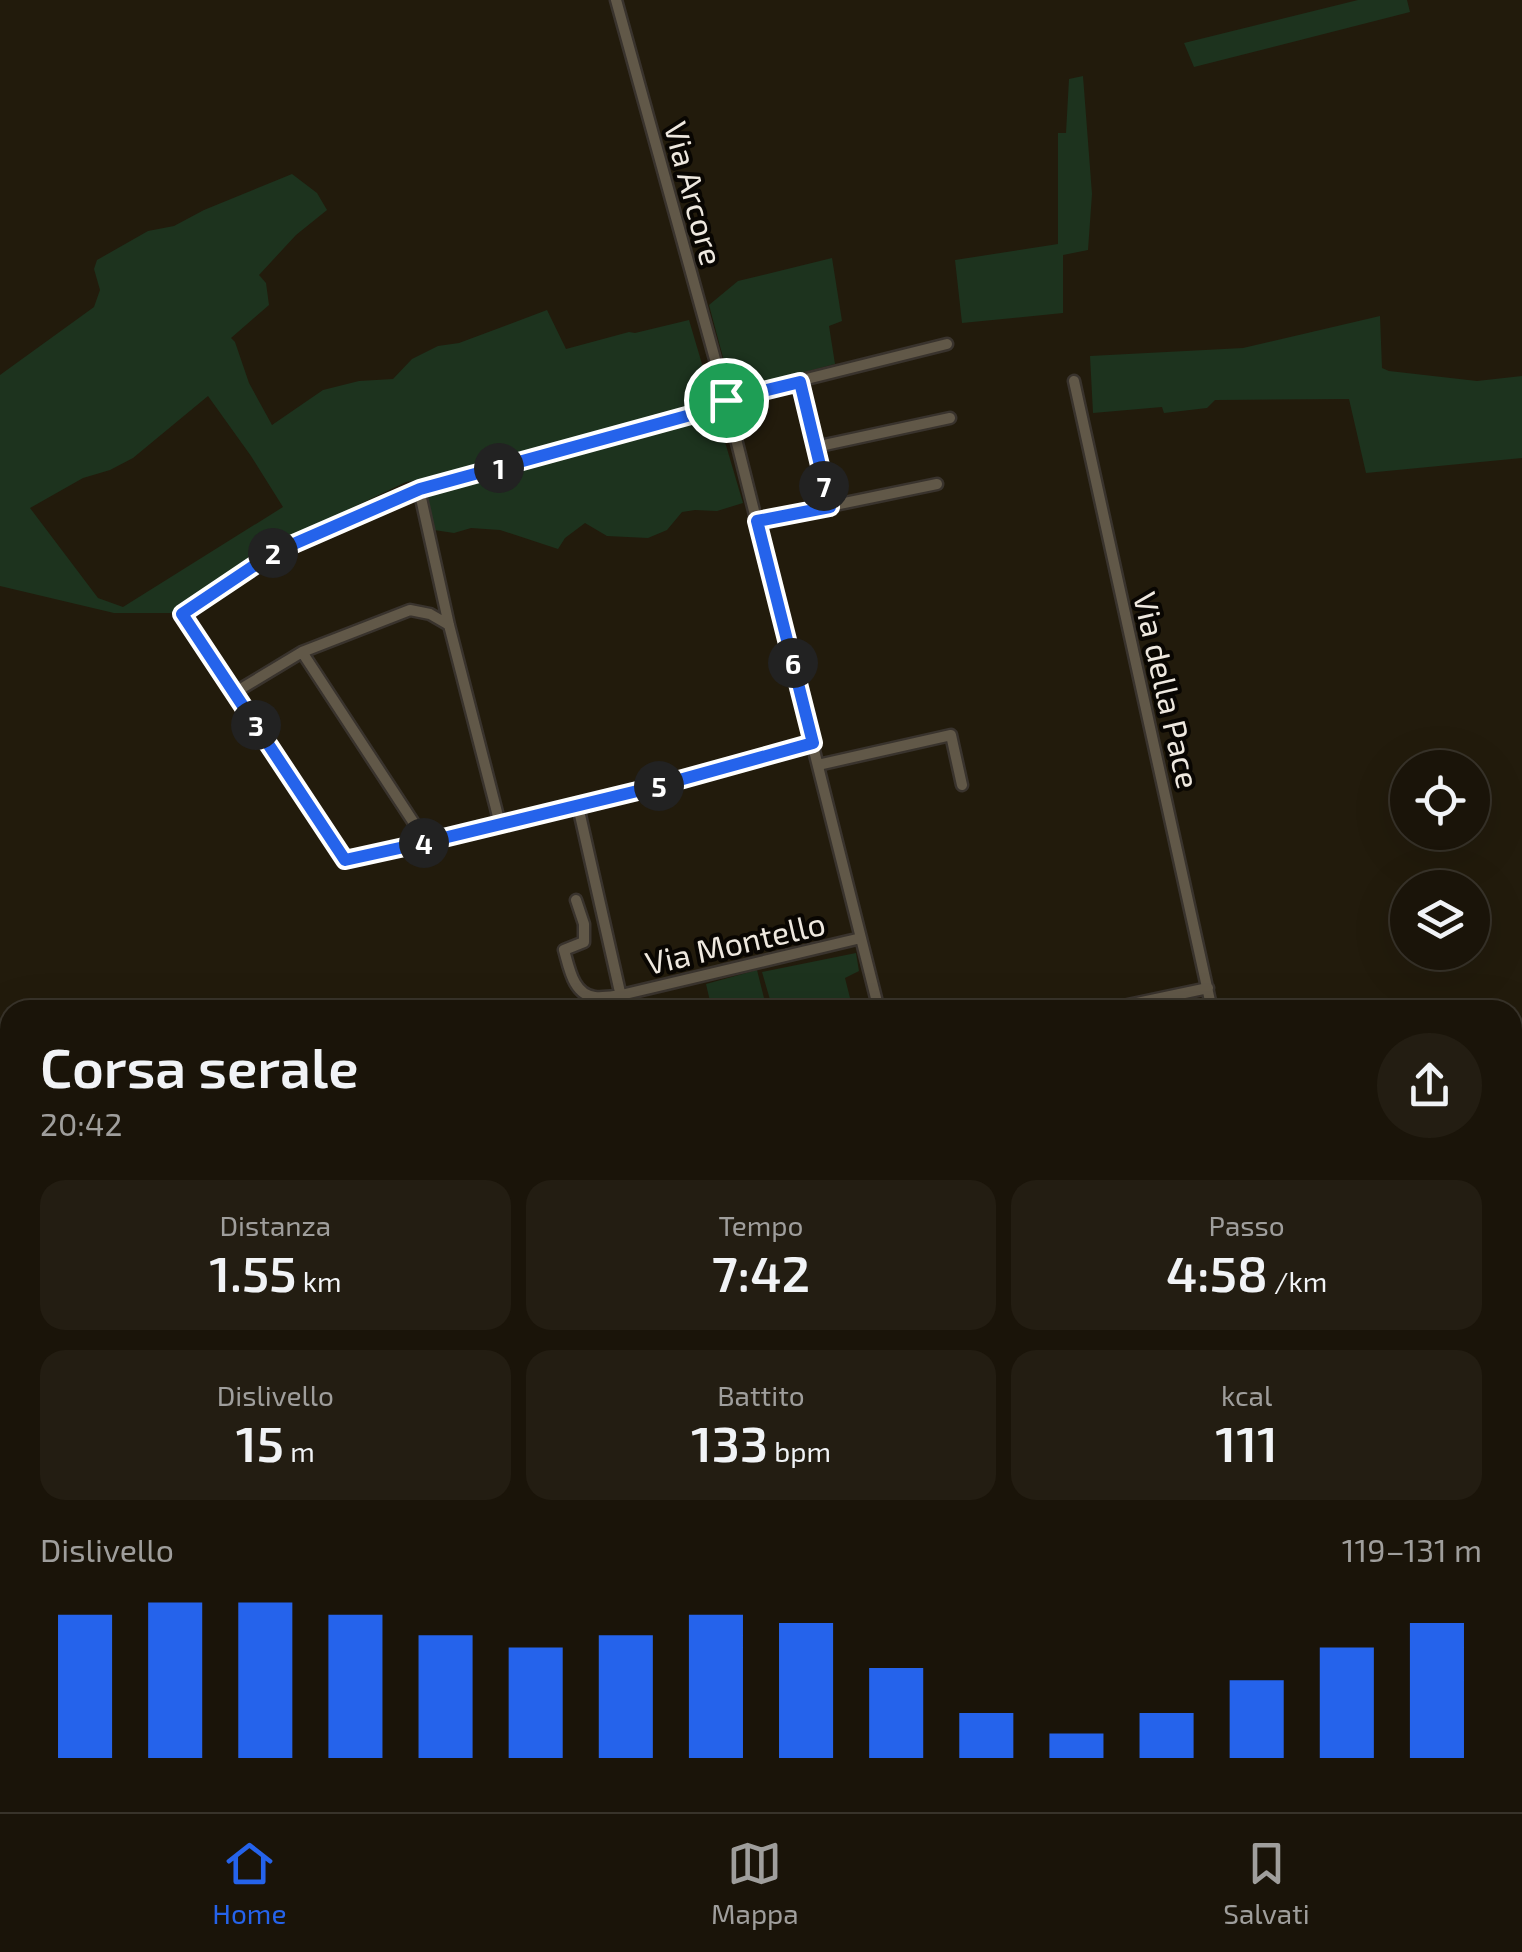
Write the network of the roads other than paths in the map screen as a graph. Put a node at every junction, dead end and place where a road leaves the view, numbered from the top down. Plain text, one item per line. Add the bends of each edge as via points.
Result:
1 (616, 0) edge
2 (947, 344) dead end
3 (1074, 381) dead end
4 (800, 382) junction
5 (727, 402) junction
6 (950, 418) dead end
7 (815, 447) junction
8 (938, 484) dead end
9 (420, 489) junction
10 (830, 507) junction
11 (757, 521) junction
12 (449, 626) junction
13 (302, 652) junction
14 (234, 693) junction
15 (813, 743) junction
16 (818, 766) junction
17 (962, 786) dead end
18 (580, 815) dead end
19 (500, 824) junction
20 (427, 842) junction
21 (576, 900) dead end
22 (862, 938) junction
23 (1208, 988) junction
24 (621, 995) junction
25 (622, 1000) edge
26 (878, 1000) edge
27 (1151, 1000) edge
28 (1210, 1000) edge

1 - 5 street, Via Arcore
2 - 4 street
3 - 23 street, Via della Pace
4 - 5 street
4 - 7 street
5 - 9 street
5 - 11 street, Via Arcore
6 - 7 street
7 - 10 street
8 - 10 street
9 - 12 street
9 - 14 street via 273,553 182,614
10 - 11 street
11 - 15 street, Via Arcore
12 - 13 street via 410,610
12 - 19 street
13 - 14 street
13 - 20 street
14 - 20 street via 345,860
15 - 16 street, Via Arcore
15 - 19 street
16 - 17 street via 951,735
16 - 22 street, Via Arcore
18 - 24 street
19 - 20 street
21 - 24 street via 584,942 564,950 573,980 591,998
22 - 24 street, Via Montello
22 - 26 street, Via Arcore
23 - 27 street
23 - 28 street, Via della Pace
24 - 25 street

